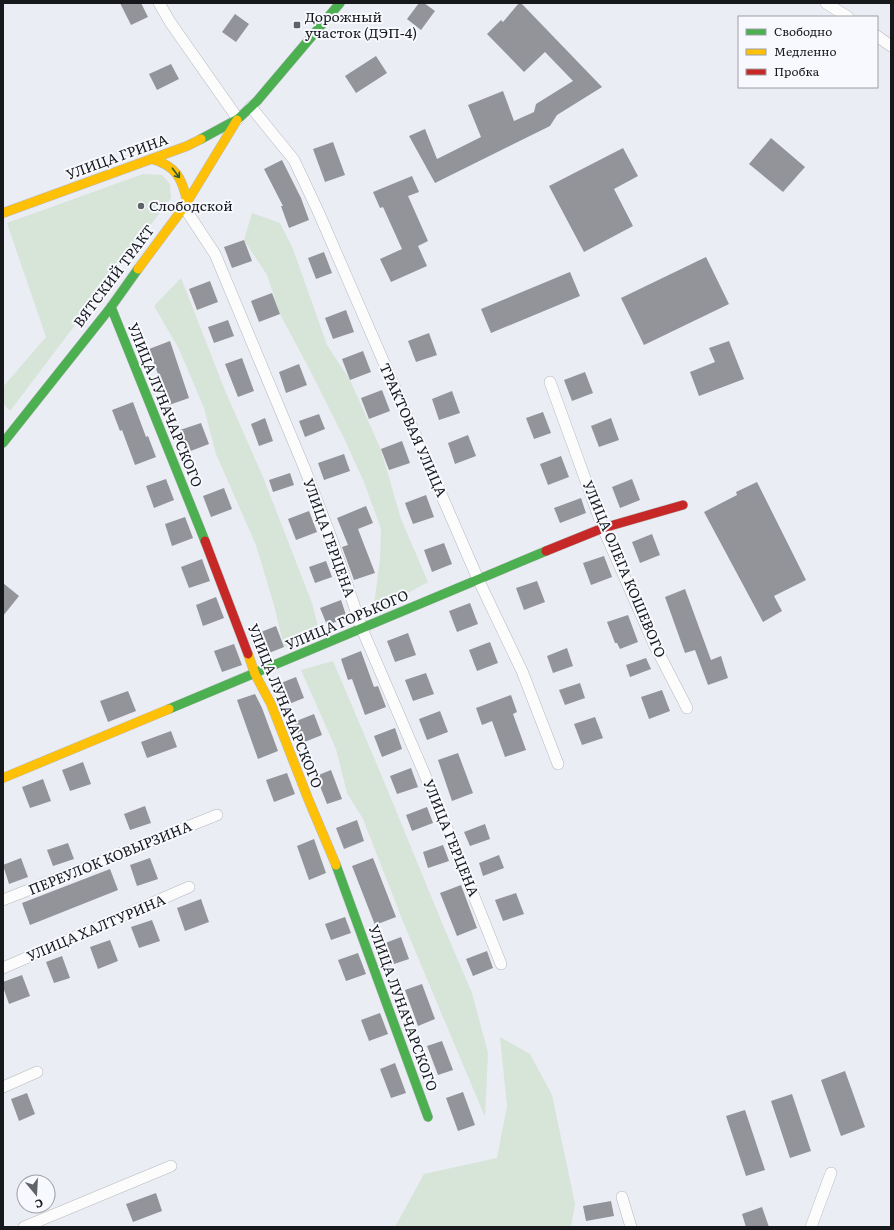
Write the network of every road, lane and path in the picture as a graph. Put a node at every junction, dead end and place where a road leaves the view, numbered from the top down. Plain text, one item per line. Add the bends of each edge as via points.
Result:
1 (159, 3) edge
2 (340, 3) edge
3 (826, 3) edge
4 (846, 16) edge
5 (878, 37) edge
6 (891, 46) edge
7 (251, 107) junction
8 (238, 119) junction
9 (152, 159) junction
10 (185, 204) junction
11 (3, 213) edge
12 (111, 307) junction
13 (550, 382) dead end
14 (3, 443) edge
15 (683, 505) dead end
16 (603, 528) junction
17 (478, 578) junction
18 (362, 630) junction
19 (255, 674) junction
20 (687, 708) dead end
21 (558, 764) dead end
22 (3, 778) edge
23 (217, 815) dead end
24 (189, 887) dead end
25 (3, 900) edge
26 (501, 964) dead end
27 (3, 968) edge
28 (37, 1072) dead end
29 (3, 1087) edge
30 (428, 1117) dead end
31 (171, 1166) dead end
32 (831, 1173) dead end
33 (622, 1197) dead end
34 (24, 1227) edge
35 (631, 1227) edge
36 (811, 1227) edge

1 - 8 street
2 - 7 main road
3 - 4 street
5 - 6 street
7 - 8 main road
7 - 17 street, ТРАКТОВАЯ УЛИЦА via 294,160
8 - 9 main road, УЛИЦА ГРИНА via 187,146
8 - 10 main road, ВЯТСКИЙ ТРАКТ
9 -> 10 main road via 162,161 176,172 185,189
9 - 11 main road, УЛИЦА ГРИНА
10 - 12 main road, ВЯТСКИЙ ТРАКТ
10 - 18 street, УЛИЦА ГЕРЦЕНА via 215,254 304,467
12 - 14 main road, ВЯТСКИЙ ТРАКТ
12 - 19 main road, УЛИЦА ЛУНАЧАРСКОГО via 226,592
13 - 16 street, УЛИЦА ОЛЕГА КОШЕВОГО
15 - 16 main road, УЛИЦА ГОРЬКОГО
16 - 17 main road, УЛИЦА ГОРЬКОГО
16 - 20 street, УЛИЦА ОЛЕГА КОШЕВОГО via 654,644
17 - 18 main road, УЛИЦА ГОРЬКОГО
17 - 21 street, ТРАКТОВАЯ УЛИЦА via 522,671
18 - 19 main road, УЛИЦА ГОРЬКОГО
18 - 26 street, УЛИЦА ГЕРЦЕНА via 434,796
19 - 22 main road, УЛИЦА ГОРЬКОГО
19 - 30 main road, УЛИЦА ЛУНАЧАРСКОГО via 271,704 308,801 336,865
23 - 25 street, ПЕРЕУЛОК КОВЫРЗИНА
24 - 27 street, УЛИЦА ХАЛТУРИНА
28 - 29 street
31 - 34 street
32 - 36 street
33 - 35 street

